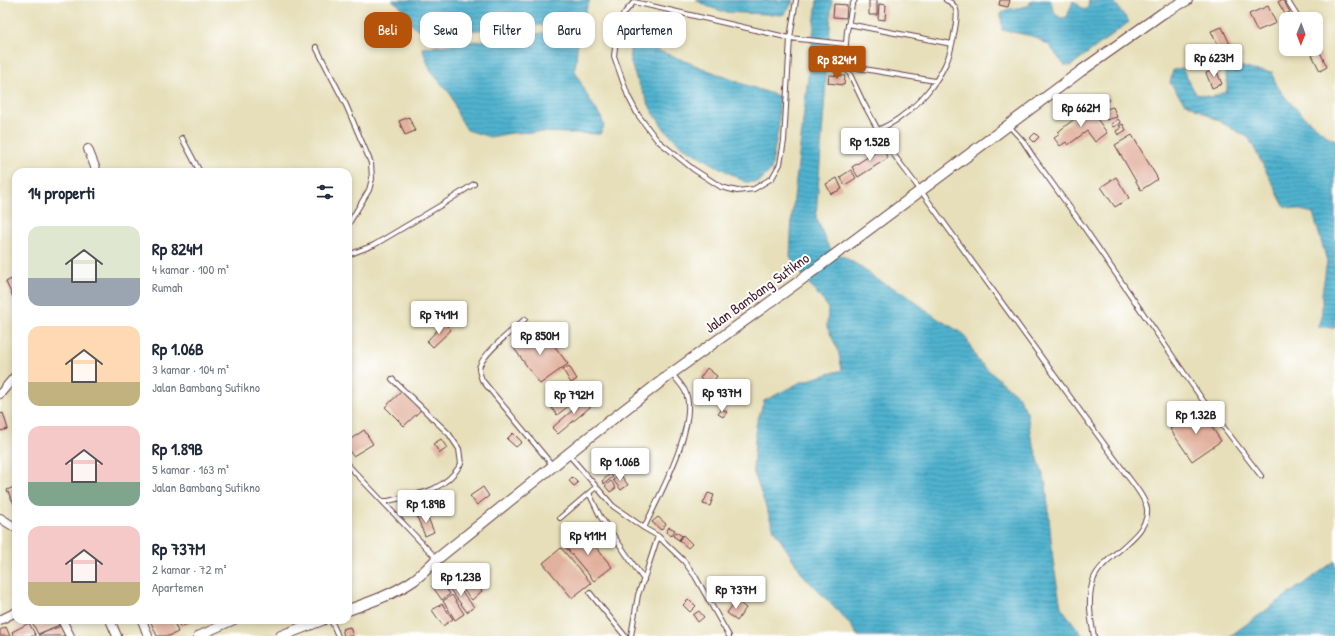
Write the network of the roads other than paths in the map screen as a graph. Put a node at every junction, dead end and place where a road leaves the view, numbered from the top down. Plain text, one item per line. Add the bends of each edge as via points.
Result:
1 (796, 0) edge
2 (855, 0) edge
3 (946, 0) edge
4 (1186, 0) edge
5 (1287, 0) edge
6 (634, 1) edge
7 (1295, 12) edge
8 (848, 24) junction
9 (790, 38) junction
10 (845, 44) junction
11 (952, 44) junction
12 (316, 46) dead end
13 (846, 66) junction
14 (935, 81) junction
15 (1009, 126) junction
16 (878, 130) junction
17 (182, 138) dead end
18 (88, 149) dead end
19 (95, 168) edge
20 (198, 168) edge
21 (474, 184) dead end
22 (921, 191) junction
23 (352, 218) edge
24 (352, 253) edge
25 (525, 319) dead end
26 (672, 373) junction
27 (392, 379) dead end
28 (12, 380) edge
29 (0, 394) edge
30 (569, 454) junction
31 (553, 467) junction
32 (352, 469) edge
33 (1261, 476) dead end
34 (596, 487) junction
35 (589, 493) junction
36 (383, 501) junction
37 (0, 518) edge
38 (560, 518) dead end
39 (12, 526) edge
40 (644, 528) junction
41 (658, 536) junction
42 (437, 560) junction
43 (644, 580) junction
44 (590, 593) dead end
45 (352, 609) edge
46 (12, 614) edge
47 (0, 620) edge
48 (64, 624) edge
49 (112, 624) edge
50 (144, 624) edge
51 (225, 624) edge
52 (312, 624) edge
53 (333, 624) edge
54 (70, 636) edge
55 (117, 636) edge
56 (148, 636) edge
57 (198, 636) edge
58 (282, 636) edge
59 (338, 636) edge
60 (625, 636) edge
61 (631, 636) edge
62 (728, 636) edge
63 (1094, 636) edge

1 - 9 lane
2 - 8 lane
3 - 11 lane via 954,4 956,10 957,19
4 - 15 street, Jalan Bambang Sutikno via 1163,13 1081,71
5 - 7 lane
6 - 9 lane
6 - 9 lane via 618,23 614,56 628,96 657,140 693,169 721,187 737,192 754,189 772,178 780,164 784,141
8 - 10 lane
8 - 11 lane
9 - 10 lane
10 - 13 lane
11 - 14 lane via 946,64
12 - 23 lane via 346,105 371,163 372,179 369,190
13 - 14 lane
13 - 16 lane
14 - 16 lane via 919,101 901,117
15 - 22 street, Jalan Bambang Sutikno
15 - 33 lane via 1023,141 1202,398
16 - 22 lane
17 - 20 lane
18 - 19 street
21 - 24 lane via 374,245
22 - 26 street, Jalan Bambang Sutikno
22 - 63 lane via 1144,500 1147,518 1144,524 1135,536 1102,566 1094,580 1089,607
25 - 31 lane via 493,348 479,368 480,374 482,380
26 - 30 street, Jalan Bambang Sutikno
26 - 40 lane via 686,391 686,430 675,462
27 - 36 lane via 448,434 459,449 461,464 448,480 437,488
28 - 29 street
30 - 31 street, Jalan Bambang Sutikno
30 - 34 lane
31 - 42 street, Jalan Bambang Sutikno
32 - 36 lane
34 - 35 lane
34 - 40 lane via 613,506
35 - 38 lane
35 - 43 lane via 600,516
36 - 42 lane
37 - 39 street
40 - 41 lane
41 - 43 lane
41 - 62 lane via 684,561 695,576
42 - 45 street, Jalan Bambang Sutikno via 415,580 398,590
43 - 61 lane via 638,595
44 - 60 lane
46 - 47 street
48 - 54 street
49 - 55 street
50 - 56 street
51 - 57 street
52 - 58 street
53 - 59 lane

